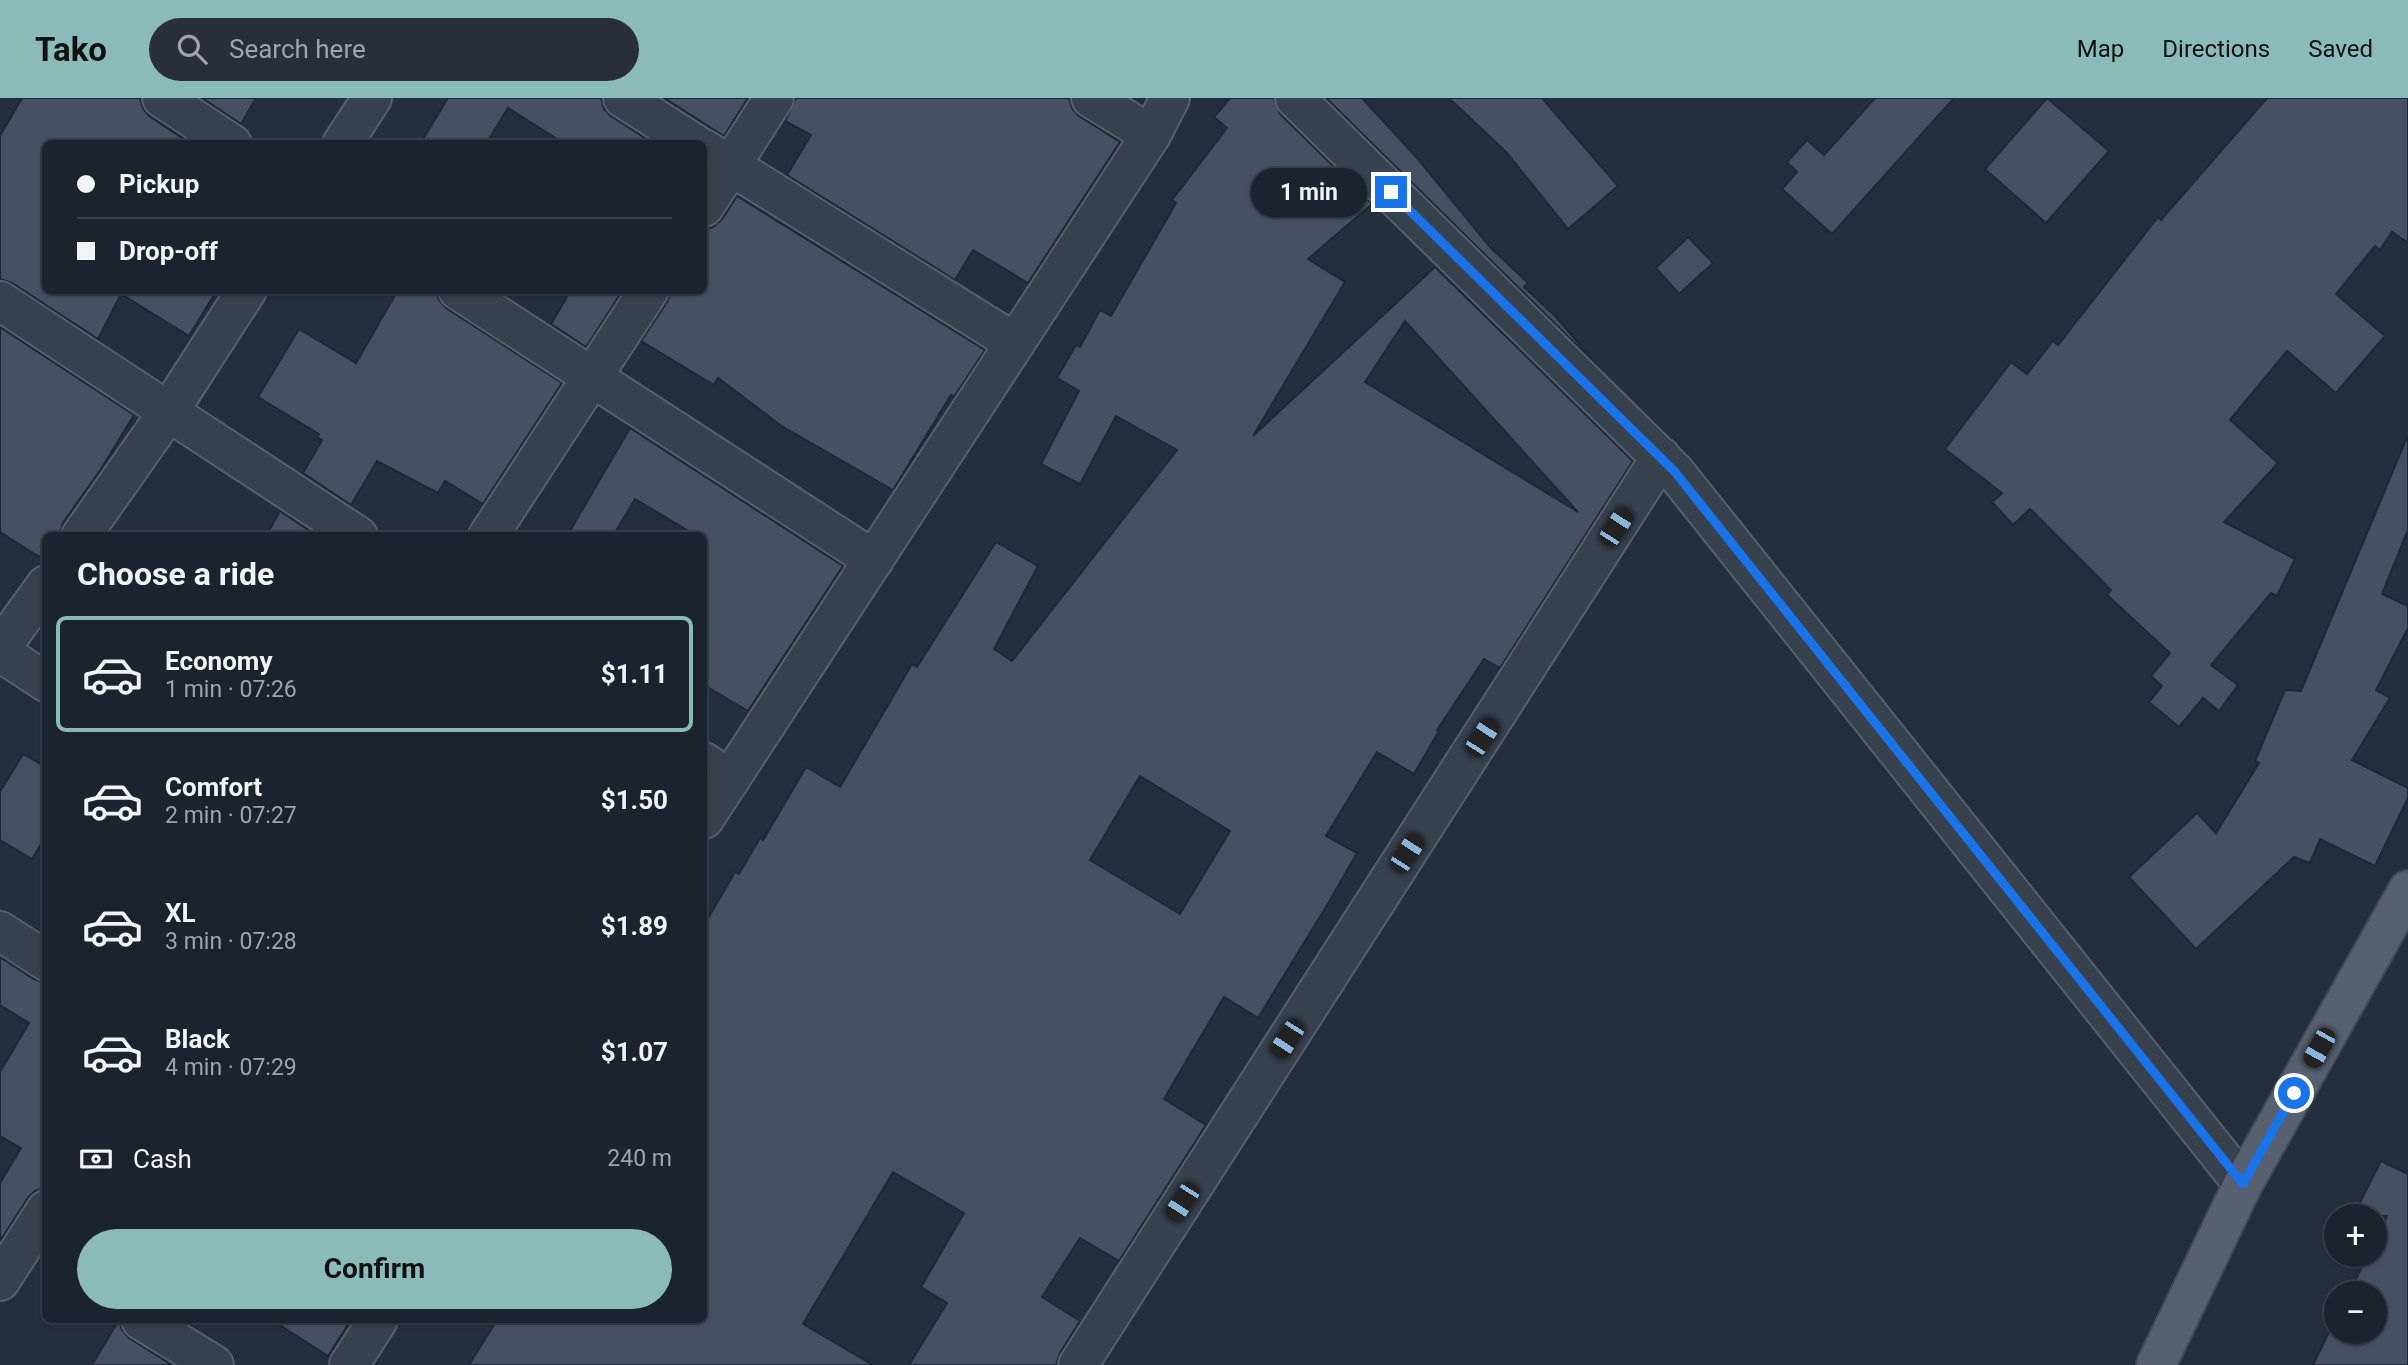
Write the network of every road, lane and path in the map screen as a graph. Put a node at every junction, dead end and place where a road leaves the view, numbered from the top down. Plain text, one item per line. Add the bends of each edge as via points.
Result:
1 (162, 98) edge
2 (372, 98) edge
3 (623, 98) edge
4 (774, 98) edge
5 (1091, 98) edge
6 (1170, 98) edge
7 (1295, 98) edge
8 (1151, 135) junction
9 (226, 140) edge
10 (345, 140) edge
11 (689, 140) edge
12 (717, 157) edge
13 (707, 195) edge
14 (244, 294) edge
15 (464, 294) edge
16 (646, 294) edge
17 (0, 301) edge
18 (1015, 343) junction
19 (592, 377) junction
20 (170, 411) junction
21 (1661, 457) junction
22 (84, 532) edge
23 (352, 532) edge
24 (491, 532) edge
25 (874, 560) junction
26 (42, 591) edge
27 (0, 651) edge
28 (42, 679) edge
29 (717, 771) edge
30 (707, 808) edge
31 (2408, 890) edge
32 (0, 931) edge
33 (42, 958) edge
34 (2243, 1184) junction
35 (42, 1216) edge
36 (23, 1246) edge
37 (0, 1281) edge
38 (146, 1323) edge
39 (377, 1323) edge
40 (214, 1365) edge
41 (349, 1365) edge
42 (1078, 1365) edge
43 (2156, 1365) edge

1 - 9 street
2 - 10 street
3 - 11 street
4 - 12 street
5 - 8 street
6 - 8 street
7 - 21 street
8 - 18 street
12 - 13 street
12 - 18 street
14 - 20 street
15 - 19 street
16 - 19 street
17 - 20 street
18 - 25 street
19 - 24 street
19 - 25 street
20 - 22 street
20 - 23 street
21 - 34 street
21 - 42 street
25 - 29 street
26 - 27 street
27 - 28 street
29 - 30 street
31 - 34 main road
32 - 33 street
34 - 43 main road
35 - 36 street
36 - 37 street
38 - 40 street
39 - 41 street

